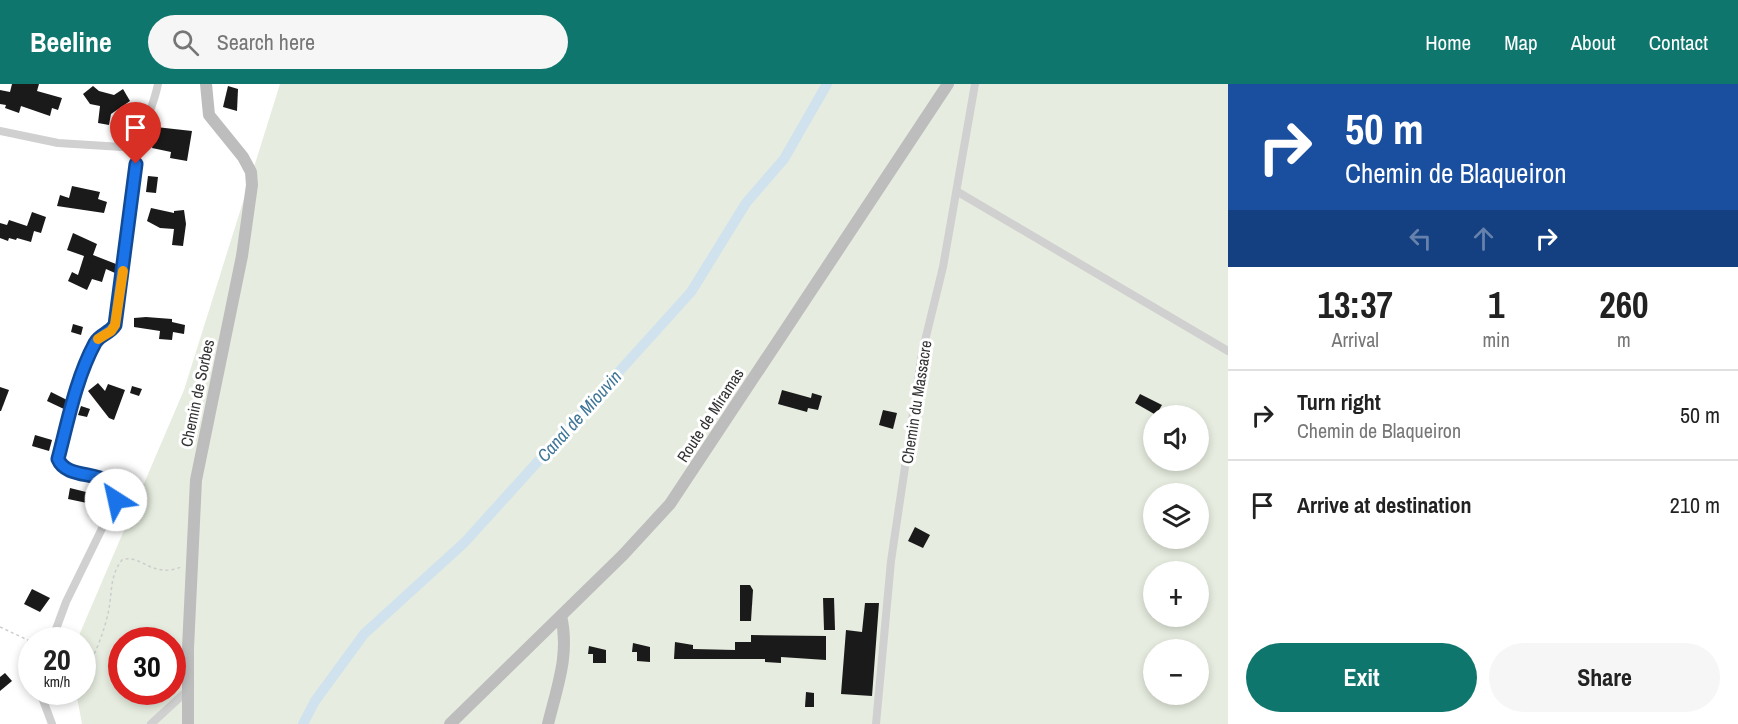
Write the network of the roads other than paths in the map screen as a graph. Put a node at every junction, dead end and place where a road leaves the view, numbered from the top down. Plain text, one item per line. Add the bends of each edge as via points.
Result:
1 (158, 84) edge
2 (206, 84) edge
3 (948, 84) edge
4 (975, 84) edge
5 (0, 131) edge
6 (138, 148) junction
7 (958, 192) junction
8 (1228, 351) edge
9 (561, 616) junction
10 (57, 627) edge
11 (188, 690) junction
12 (43, 705) edge
13 (51, 724) edge
14 (152, 724) edge
15 (188, 724) edge
16 (450, 724) edge
17 (548, 724) edge
18 (876, 724) edge

1 - 6 street
2 - 11 main road, Chemin de Sorbes via 209,115 243,157 252,185 242,256 196,480
3 - 9 main road, Route de Miramas via 670,504
4 - 7 street, Chemin du Massacre
5 - 6 street via 58,143
6 - 10 street via 118,310 111,331 101,335 92,349 58,459 67,468 107,480 114,488 116,500
7 - 8 street
7 - 18 street, Chemin du Massacre via 922,353 891,561
9 - 16 main road, Route de Miramas
9 - 17 main road via 565,657
11 - 14 street
11 - 15 main road, Chemin de Sorbes
12 - 13 street

